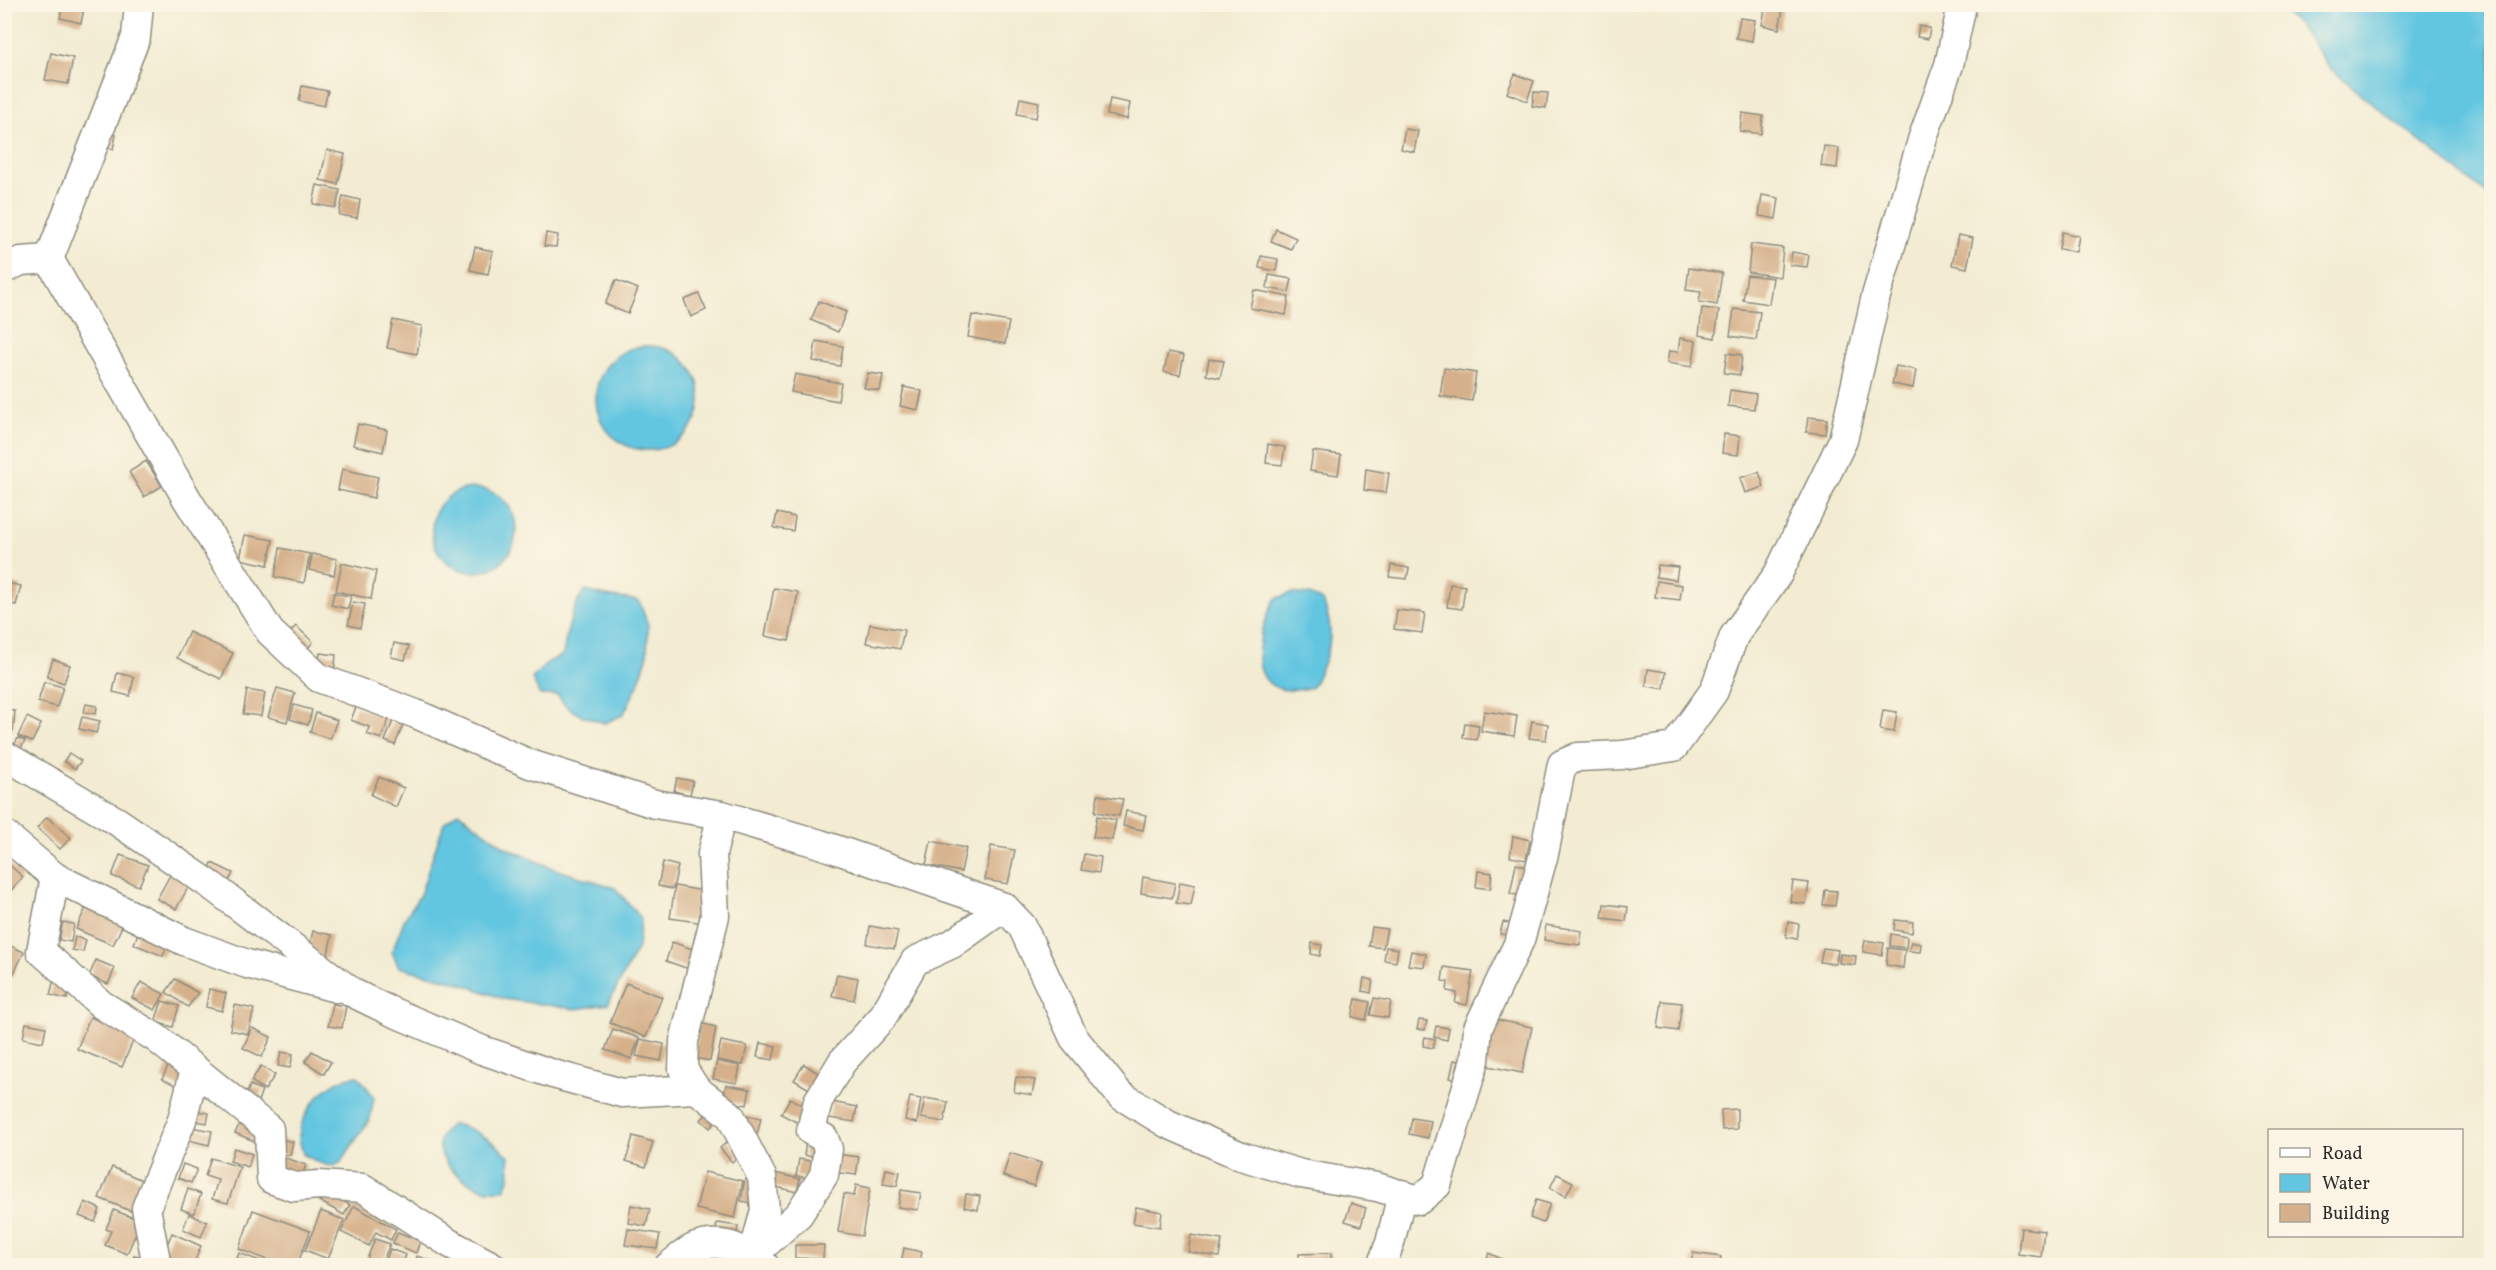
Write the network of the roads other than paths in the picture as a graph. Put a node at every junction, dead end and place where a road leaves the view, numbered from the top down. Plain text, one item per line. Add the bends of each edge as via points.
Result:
1 (139, 4) edge
2 (1959, 4) edge
3 (49, 259) junction
4 (4, 269) edge
5 (4, 755) edge
6 (722, 815) junction
7 (4, 834) edge
8 (55, 877) junction
9 (1004, 907) junction
10 (353, 993) junction
11 (195, 1069) junction
12 (696, 1089) junction
13 (1401, 1194) junction
14 (759, 1261) edge
15 (157, 1266) edge
16 (492, 1266) edge
17 (669, 1266) edge
18 (1381, 1266) edge

1 - 3 street via 136,37
2 - 13 street via 1949,65 1923,137 1876,296 1843,440 1778,574 1734,636 1714,691 1674,747 1578,757 1562,764 1544,854 1520,940 1478,1028 1475,1060 1437,1185 1419,1200
3 - 4 street via 21,261
3 - 6 street via 187,499 270,632 319,678 416,714 530,764 655,804
5 - 10 street via 118,822 203,879
6 - 9 street via 935,881
6 - 12 street via 712,854 715,916 684,1041 683,1069
7 - 8 street
8 - 10 street via 184,941 247,964
8 - 11 street via 41,951 102,1005 156,1038
9 - 13 street via 1022,926 1074,1038 1120,1095 1168,1124 1241,1156 1301,1174
9 - 14 street via 952,944 915,961 882,1018 842,1062 818,1101 811,1131 824,1138 828,1149 824,1175 799,1214
10 - 12 street via 482,1050 553,1074 622,1093
11 - 15 street via 182,1120 146,1208
11 - 16 street via 269,1129 271,1179 294,1187 363,1188
12 - 14 street via 730,1115 762,1177 765,1210
13 - 18 street
14 - 17 street via 729,1243 695,1247

